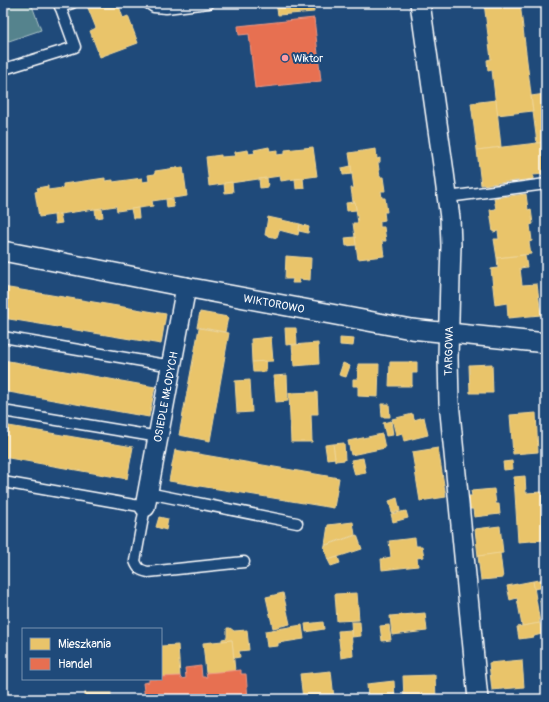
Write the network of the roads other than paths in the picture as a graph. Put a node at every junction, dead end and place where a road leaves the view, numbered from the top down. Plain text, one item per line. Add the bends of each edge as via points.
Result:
1 (72, 3) edge
2 (148, 3) edge
3 (209, 3) edge
4 (420, 3) edge
5 (60, 5) edge
6 (4, 69) edge
7 (546, 184) edge
8 (448, 197) junction
9 (3, 251) edge
10 (186, 287) junction
11 (449, 333) junction
12 (3, 337) edge
13 (546, 343) edge
14 (172, 366) junction
15 (3, 411) edge
16 (159, 437) junction
17 (3, 482) edge
18 (147, 500) junction
19 (297, 523) dead end
20 (244, 562) dead end
21 (478, 699) edge

1 - 5 lane
2 - 3 lane via 154,7 166,8
4 - 8 street, TARGOWA
5 - 6 lane via 75,46
7 - 8 lane
8 - 11 street, TARGOWA via 451,246
9 - 10 street, WIKTOROWO
10 - 11 street, WIKTOROWO via 411,330
10 - 14 street, OSIEDLE MŁODYCH
11 - 13 street, WIKTOROWO
11 - 21 street, TARGOWA via 450,402
12 - 14 lane
14 - 16 street, OSIEDLE MŁODYCH
15 - 16 lane
16 - 18 street, OSIEDLE MŁODYCH
17 - 18 lane
18 - 19 lane
18 - 20 lane via 135,561 141,570 148,572

